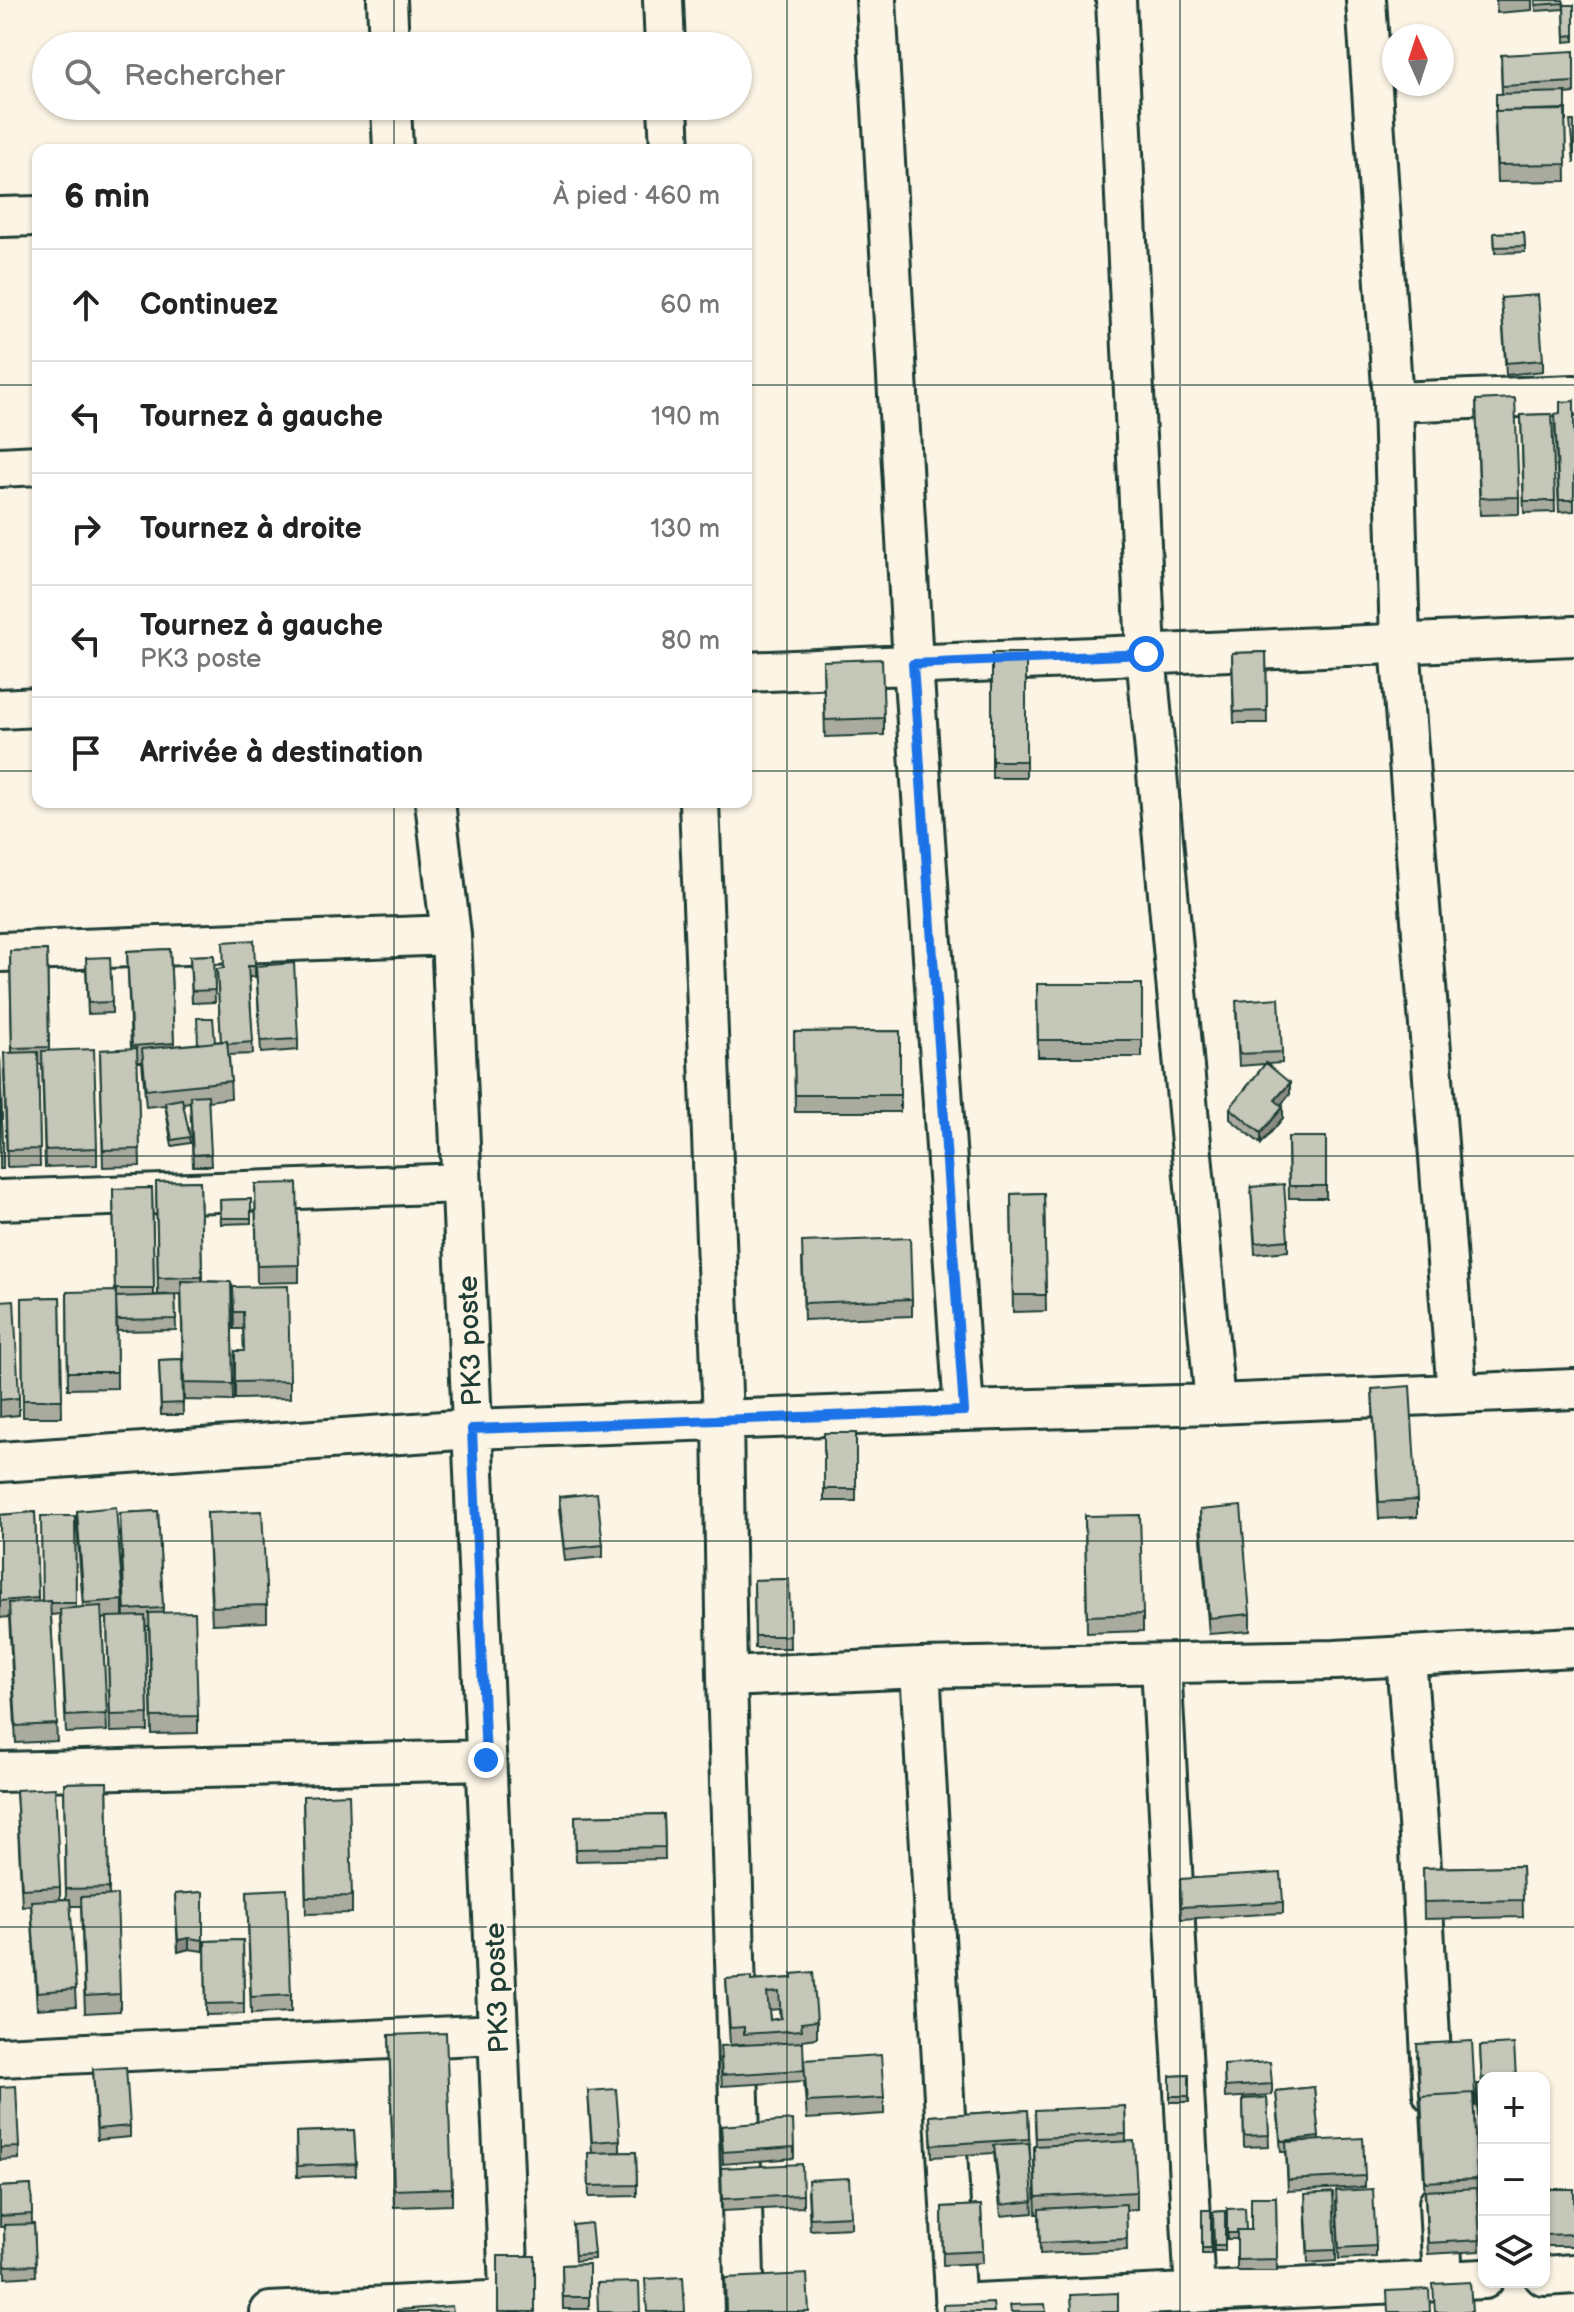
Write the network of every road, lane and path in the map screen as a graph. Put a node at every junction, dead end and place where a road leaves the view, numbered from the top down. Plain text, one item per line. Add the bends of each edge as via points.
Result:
1 (387, 0) edge
2 (663, 0) edge
3 (876, 0) edge
4 (1116, 0) edge
5 (1366, 0) edge
6 (388, 32) edge
7 (664, 32) edge
8 (392, 120) edge
9 (669, 120) edge
10 (393, 144) edge
11 (670, 144) edge
12 (32, 216) edge
13 (0, 217) edge
14 (1574, 395) edge
15 (1393, 402) junction
16 (32, 465) edge
17 (0, 467) edge
18 (1574, 636) edge
19 (1400, 643) junction
20 (1146, 654) junction
21 (913, 664) junction
22 (752, 672) edge
23 (32, 707) edge
24 (0, 709) edge
25 (436, 808) edge
26 (699, 808) edge
27 (451, 935) junction
28 (0, 952) edge
29 (462, 1183) junction
30 (0, 1200) edge
31 (1574, 1389) edge
32 (1457, 1394) junction
33 (1215, 1404) junction
34 (964, 1411) junction
35 (723, 1419) junction
36 (472, 1429) junction
37 (0, 1462) edge
38 (1574, 1647) edge
39 (1406, 1656) junction
40 (1161, 1665) junction
41 (920, 1668) junction
42 (727, 1677) junction
43 (486, 1760) junction
44 (0, 1772) edge
45 (498, 2034) junction
46 (0, 2057) edge
47 (1435, 2121) edge
48 (1437, 2169) edge
49 (1574, 2274) edge
50 (1550, 2276) edge
51 (1478, 2279) edge
52 (1443, 2281) junction
53 (1195, 2293) junction
54 (510, 2306) edge
55 (956, 2308) edge
56 (270, 2312) edge
57 (745, 2312) edge

1 - 6 street
2 - 7 street
3 - 21 street
4 - 20 street
5 - 15 street
8 - 10 street
9 - 11 street
12 - 13 street
14 - 15 street
15 - 19 street
16 - 17 street
18 - 19 street
19 - 20 street
19 - 32 street
20 - 21 street
20 - 33 street
21 - 22 street
21 - 34 street
23 - 24 street
25 - 27 street, PK3 poste
26 - 35 street
27 - 28 street
27 - 29 street, PK3 poste
29 - 30 street
29 - 36 street, PK3 poste
31 - 32 street
32 - 33 street
33 - 34 street
34 - 35 street
35 - 36 street
35 - 42 street
36 - 37 street
36 - 43 street, PK3 poste
38 - 39 street
39 - 40 street
39 - 47 street
40 - 41 street
40 - 53 street
41 - 42 street
41 - 55 street
42 - 57 street
43 - 44 street
43 - 45 street, PK3 poste
45 - 46 street
45 - 54 street, PK3 poste
48 - 52 street
49 - 50 street
51 - 52 street
52 - 53 street
53 - 55 street
54 - 56 street

